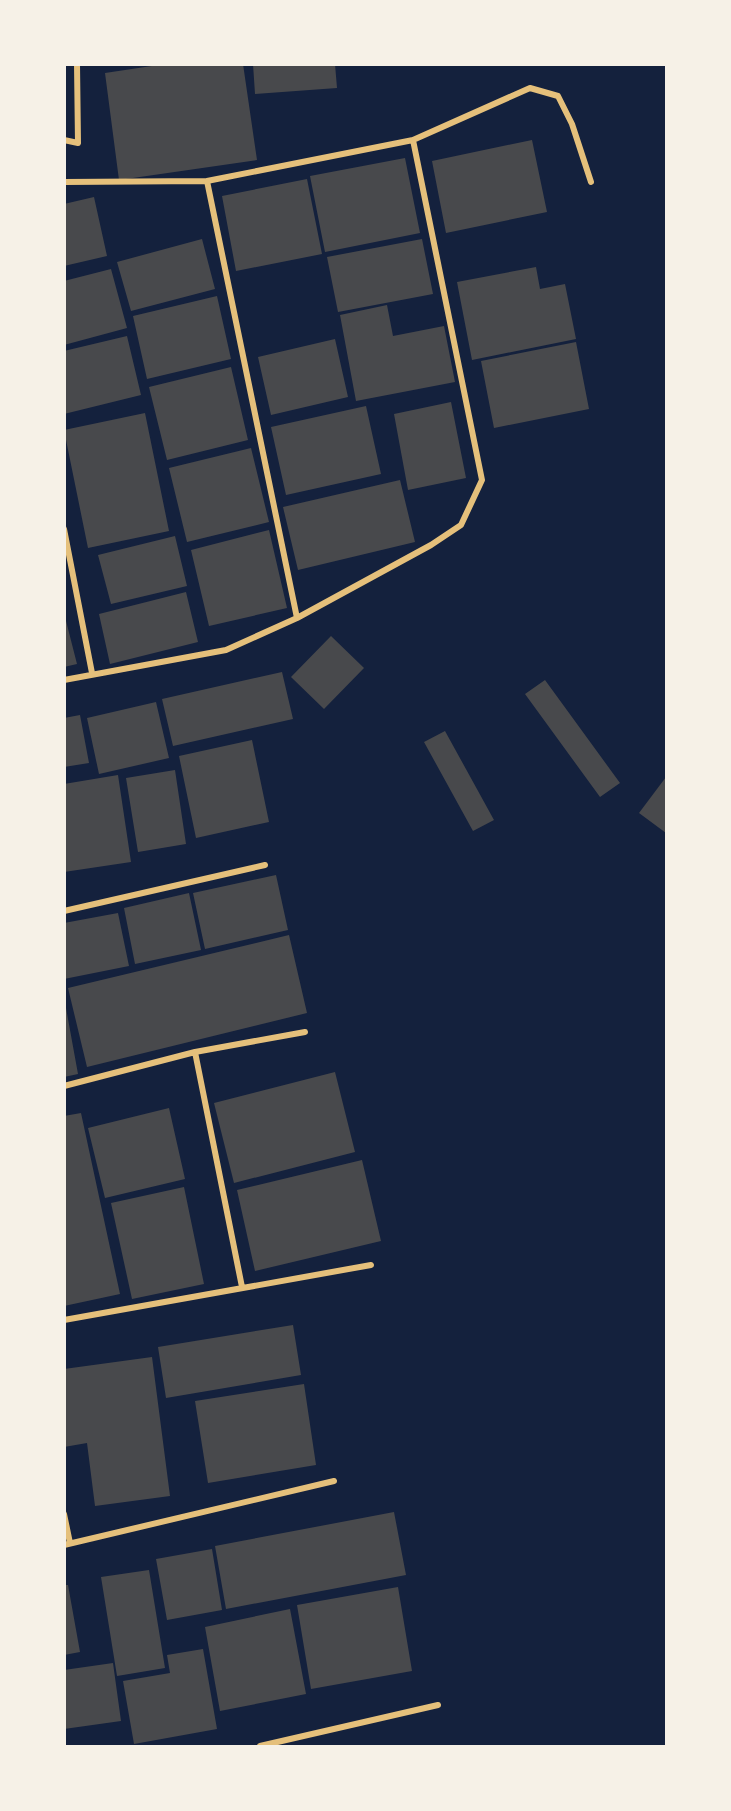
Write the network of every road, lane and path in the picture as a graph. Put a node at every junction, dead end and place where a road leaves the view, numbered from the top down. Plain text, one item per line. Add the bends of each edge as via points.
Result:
1 (77, 64) edge
2 (64, 140) edge
3 (413, 140) junction
4 (64, 182) edge
5 (207, 182) junction
6 (591, 182) dead end
7 (64, 529) edge
8 (297, 618) junction
9 (92, 674) junction
10 (64, 680) edge
11 (266, 865) dead end
12 (64, 911) edge
13 (305, 1032) dead end
14 (195, 1052) junction
15 (64, 1086) edge
16 (371, 1265) dead end
17 (242, 1287) junction
18 (64, 1320) edge
19 (334, 1481) dead end
20 (64, 1514) edge
21 (67, 1544) edge
22 (438, 1705) dead end
23 (260, 1746) edge

1 - 2 street via 78,143
3 - 5 street
3 - 6 street via 530,88 558,96 572,124
3 - 8 street via 482,480 461,525
4 - 5 street
5 - 8 street
7 - 9 street
8 - 9 street via 226,650
9 - 10 street
11 - 12 street
13 - 14 street
14 - 15 street
14 - 17 street
16 - 17 street
17 - 18 street
19 - 21 street
20 - 21 street
22 - 23 street

